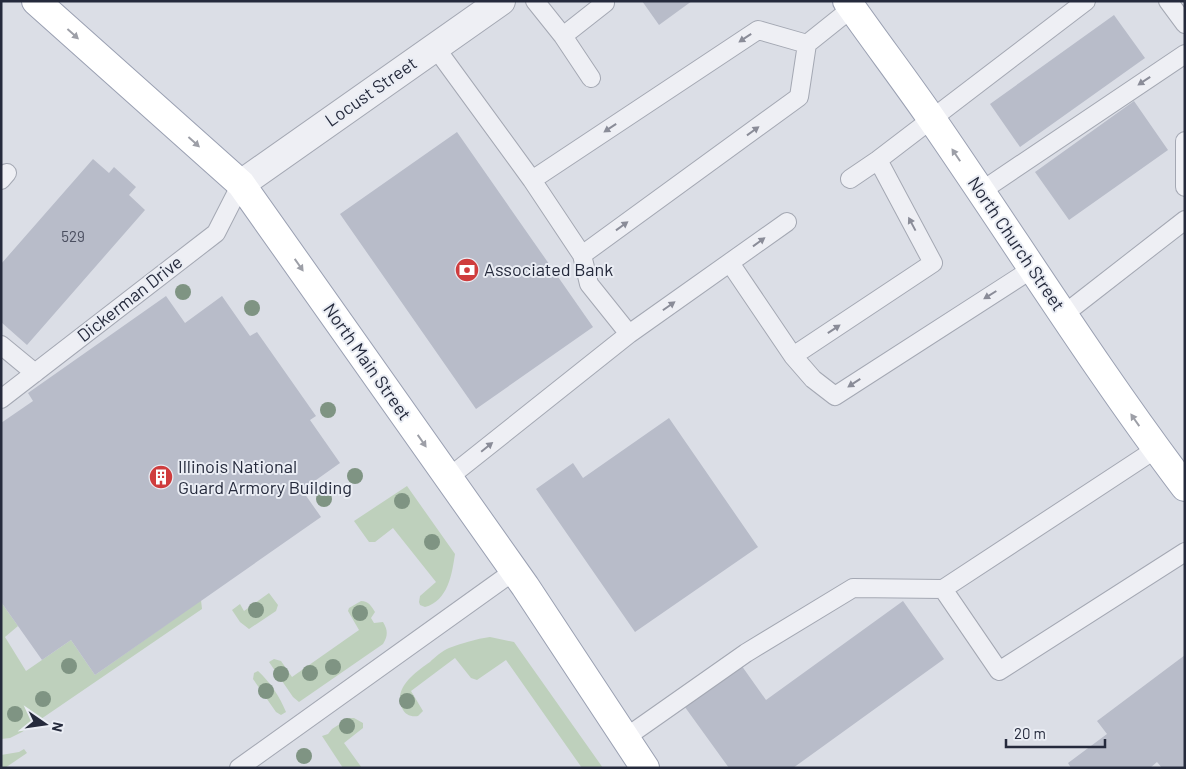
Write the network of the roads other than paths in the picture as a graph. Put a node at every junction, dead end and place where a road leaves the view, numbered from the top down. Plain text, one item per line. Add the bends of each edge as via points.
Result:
1 (36, 1) edge
2 (501, 1) edge
3 (535, 1) edge
4 (605, 1) edge
5 (1086, 1) edge
6 (1168, 1) edge
7 (850, 4) edge
8 (1185, 24) edge
9 (563, 36) junction
10 (807, 44) junction
11 (435, 47) junction
12 (1185, 54) edge
13 (591, 78) dead end
14 (931, 118) junction
15 (1185, 141) edge
16 (878, 160) junction
17 (850, 179) dead end
18 (532, 180) junction
19 (242, 184) junction
20 (1185, 187) edge
21 (980, 192) junction
22 (1185, 220) edge
23 (787, 222) dead end
24 (582, 255) junction
25 (730, 263) junction
26 (1032, 269) junction
27 (1063, 315) junction
28 (629, 334) junction
29 (1, 345) edge
30 (793, 356) junction
31 (35, 373) junction
32 (1, 399) edge
33 (1156, 449) junction
34 (448, 478) junction
35 (1185, 487) edge
36 (1185, 552) edge
37 (514, 570) junction
38 (943, 588) junction
39 (625, 738) junction
40 (239, 768) edge
41 (646, 768) edge

1 -> 19 main road, North Main Street
2 - 11 street, Locust Street
3 - 9 lane
4 - 9 lane
5 - 14 lane
6 - 8 lane
7 - 10 lane
7 - 14 main road, North Church Street
9 - 13 lane
10 -> 18 lane via 758,30
24 -> 10 lane via 799,97
11 - 18 lane
11 - 19 street, Locust Street
12 -> 21 lane
14 - 16 lane
21 -> 14 main road, North Church Street
15 - 20 lane
16 - 17 lane
30 -> 16 lane via 933,263
18 - 24 lane
19 - 31 lane, Dickerman Drive via 216,233
19 -> 34 main road, North Main Street
21 - 26 main road, North Church Street
22 - 27 lane
25 -> 23 lane
24 - 28 lane via 589,284
28 -> 25 lane
25 - 30 lane
26 - 27 main road, North Church Street
26 -> 30 lane via 835,396 813,379
33 -> 27 main road, North Church Street
34 -> 28 lane
29 - 31 lane
31 - 32 lane, Dickerman Drive
33 - 35 main road, North Church Street
33 - 38 lane
34 - 37 main road, North Main Street
36 - 38 lane via 999,671
37 - 39 main road, North Main Street
37 - 40 lane
38 - 39 lane via 853,588 746,653
39 - 41 main road, North Main Street

